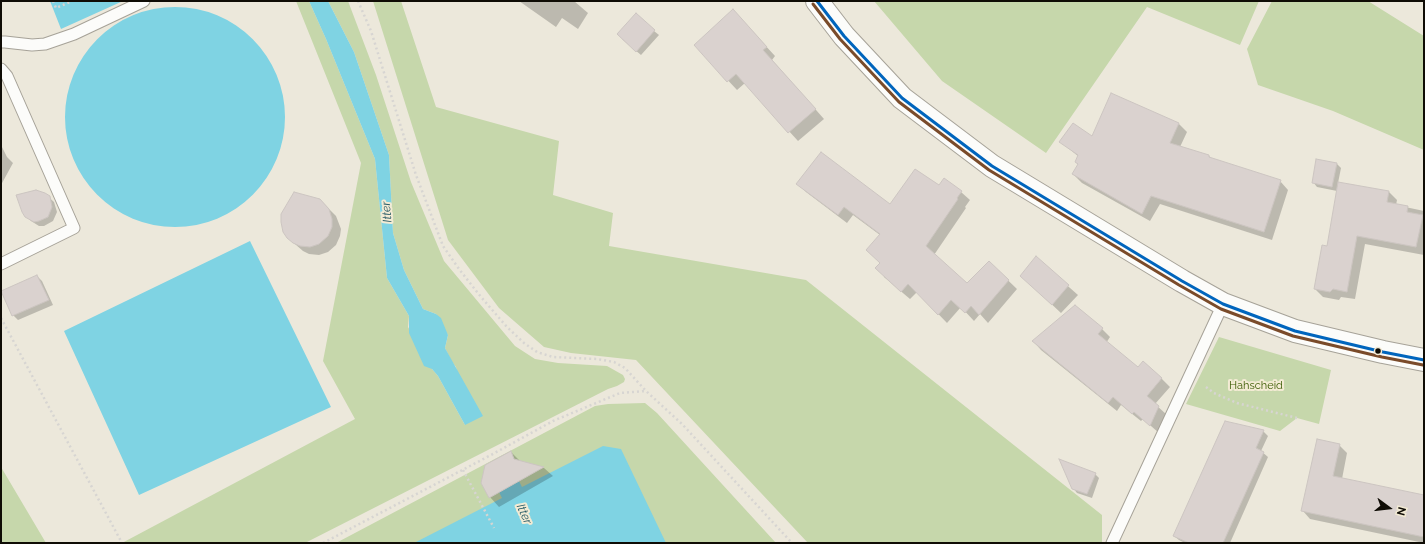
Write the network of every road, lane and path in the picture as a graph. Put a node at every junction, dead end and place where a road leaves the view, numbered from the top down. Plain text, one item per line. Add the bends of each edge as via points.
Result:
1 (52, 1) edge
2 (72, 1) edge
3 (144, 1) edge
4 (358, 1) edge
5 (817, 1) edge
6 (1, 42) edge
7 (1, 69) edge
8 (1, 264) edge
9 (1223, 304) junction
10 (1, 318) edge
11 (1424, 360) edge
12 (1189, 375) junction
13 (646, 391) junction
14 (1297, 418) dead end
15 (463, 470) junction
16 (494, 528) dead end
17 (122, 543) edge
18 (324, 543) edge
19 (792, 543) edge
20 (1112, 543) edge

1 - 2 path via 56,8
3 - 6 lane via 74,34 45,44
4 - 13 path via 416,175 443,246 459,269 507,327 537,352 554,357 614,362 625,368
5 - 9 main road via 844,36 902,98 992,166 1182,282
7 - 8 lane via 7,76 74,228
9 - 11 main road via 1295,331
9 - 12 lane
10 - 17 path
12 - 14 path via 1214,393 1237,403
12 - 20 lane
13 - 15 path via 620,393 553,421
13 - 19 path via 682,424
15 - 16 path
15 - 18 path

